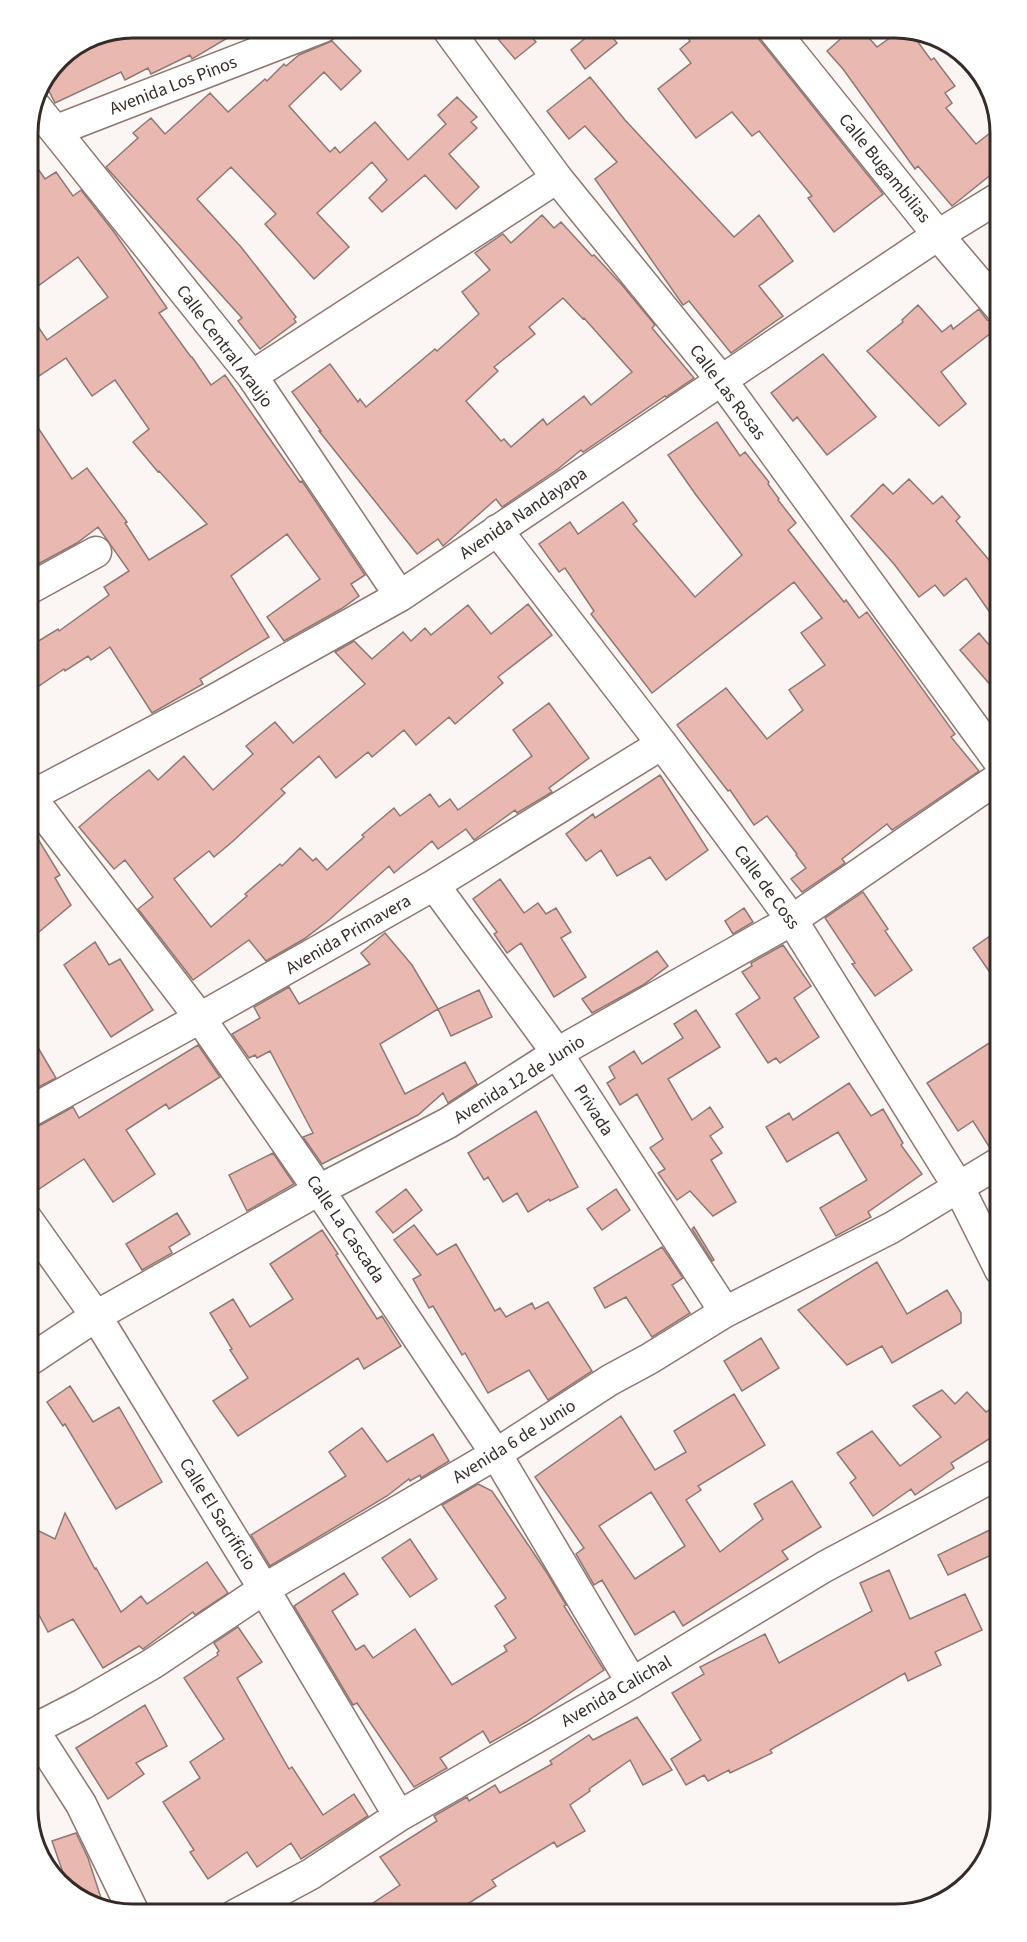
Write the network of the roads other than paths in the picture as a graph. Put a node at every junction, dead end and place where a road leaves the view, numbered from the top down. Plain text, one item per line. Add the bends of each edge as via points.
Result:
1 (295, 38) edge
2 (454, 38) edge
3 (780, 38) edge
4 (40, 111) edge
5 (57, 130) junction
6 (557, 178) junction
7 (990, 203) edge
8 (938, 235) junction
9 (990, 296) edge
10 (252, 376) junction
11 (722, 381) junction
12 (497, 530) junction
13 (96, 552) dead end
14 (38, 584) edge
15 (400, 596) junction
16 (662, 744) junction
17 (990, 749) edge
18 (990, 784) edge
19 (38, 792) edge
20 (38, 810) edge
21 (434, 885) junction
22 (792, 921) junction
23 (200, 1018) junction
24 (557, 1053) junction
25 (38, 1107) edge
26 (990, 1168) edge
27 (959, 1188) junction
28 (319, 1190) junction
29 (38, 1234) edge
30 (990, 1249) edge
31 (725, 1312) junction
32 (96, 1316) junction
33 (38, 1355) edge
34 (496, 1454) junction
35 (990, 1478) edge
36 (264, 1589) junction
37 (632, 1683) junction
38 (38, 1724) edge
39 (38, 1737) edge
40 (399, 1816) junction
41 (130, 1904) edge
42 (255, 1904) edge

1 - 5 street, Avenida Los Pinos
2 - 6 street, Calle Las Rosas
3 - 8 street, Calle Bugambilias
4 - 5 street, Calle Central Araujo
5 - 10 street, Calle Central Araujo
6 - 10 street
6 - 11 street, Calle Las Rosas
7 - 8 street, Avenida Nandayapa
8 - 9 street, Calle Bugambilias
8 - 11 street, Avenida Nandayapa
10 - 15 street, Calle Central Araujo
11 - 12 street, Avenida Nandayapa
11 - 17 street, Calle Las Rosas
12 - 15 street, Avenida Nandayapa
12 - 16 street, Calle de Coss
13 - 14 street
15 - 19 street, Avenida Nandayapa
16 - 21 street, Avenida Primavera
16 - 22 street, Calle de Coss
18 - 22 street, Avenida 12 de Junio
20 - 23 street, Calle La Cascada
21 - 23 street, Avenida Primavera
21 - 24 street, Privada
22 - 24 street, Avenida 12 de Junio
22 - 27 street, Calle de Coss
23 - 25 street, Avenida Primavera
23 - 28 street, Calle La Cascada
24 - 28 street, Avenida 12 de Junio via 448,1123
24 - 31 street, Privada
26 - 27 street, Avenida 6 de Junio
27 - 30 street, Calle de Coss
27 - 31 street, Avenida 6 de Junio via 891,1228
28 - 32 street, Avenida 12 de Junio
28 - 34 street, Calle La Cascada
29 - 32 street, Calle El Sacrificio
31 - 34 street, Avenida 6 de Junio
32 - 33 street, Avenida 12 de Junio
32 - 36 street, Calle El Sacrificio
34 - 36 street, Avenida 6 de Junio
34 - 37 street, Calle La Cascada
35 - 37 street, Avenida Calichal via 824,1567
36 - 38 street, Avenida 6 de Junio via 152,1664 83,1704
36 - 40 street, Calle El Sacrificio
37 - 40 street, Avenida Calichal
39 - 41 street via 81,1804
40 - 42 street, Avenida Calichal via 311,1874

